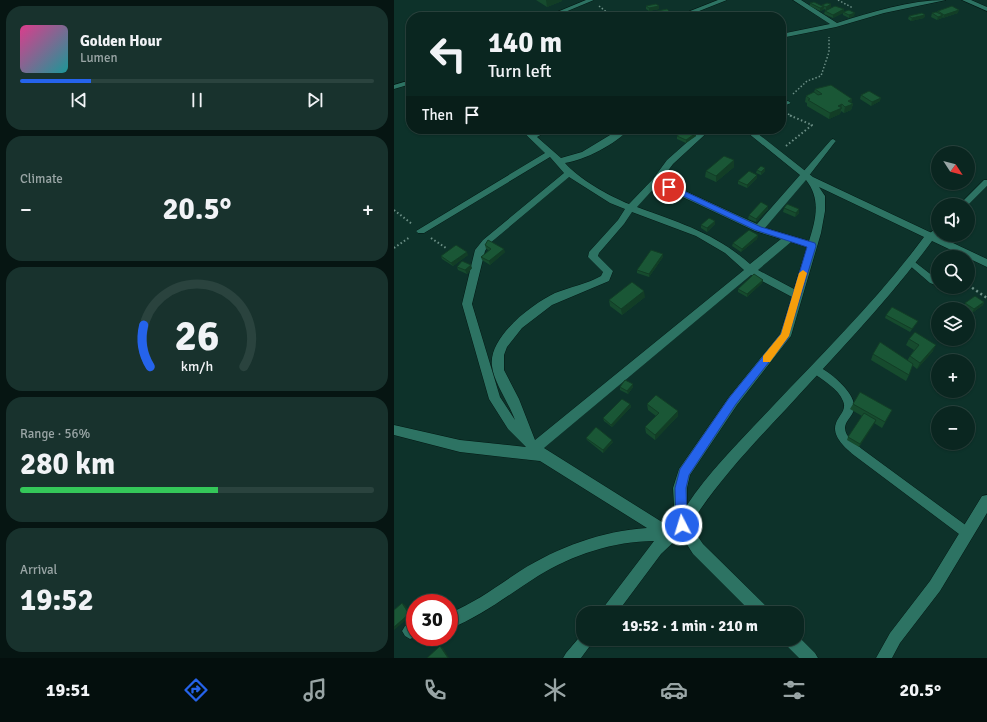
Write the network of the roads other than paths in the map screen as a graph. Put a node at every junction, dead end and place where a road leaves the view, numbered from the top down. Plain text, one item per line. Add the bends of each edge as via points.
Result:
1 (591, 0) edge
2 (724, 0) edge
3 (796, 0) edge
4 (943, 0) edge
5 (965, 0) edge
6 (987, 9) edge
7 (561, 12) edge
8 (692, 12) edge
9 (836, 25) junction
10 (786, 35) edge
11 (406, 83) edge
12 (394, 87) edge
13 (530, 134) edge
14 (536, 134) edge
15 (618, 134) edge
16 (701, 134) edge
17 (753, 134) edge
18 (532, 136) junction
19 (833, 141) dead end
20 (551, 153) junction
21 (559, 161) junction
22 (569, 173) junction
23 (807, 177) junction
24 (656, 181) junction
25 (987, 182) edge
26 (970, 198) edge
27 (630, 208) junction
28 (758, 228) junction
29 (421, 231) road end
30 (931, 232) edge
31 (931, 237) edge
32 (788, 238) junction
33 (947, 242) edge
34 (812, 246) junction
35 (959, 250) edge
36 (975, 258) edge
37 (911, 262) junction
38 (987, 263) edge
39 (750, 270) junction
40 (931, 279) edge
41 (797, 295) junction
42 (815, 369) junction
43 (394, 430) edge
44 (536, 448) junction
45 (987, 501) edge
46 (677, 530) junction
47 (967, 533) junction
48 (613, 606) edge
49 (756, 606) edge
50 (458, 617) edge
51 (581, 646) edge
52 (797, 646) edge
53 (571, 658) edge
54 (810, 658) edge
55 (884, 658) edge

1 - 7 lane
2 - 8 street
3 - 9 street
4 - 9 street via 883,11
5 - 6 street
9 - 10 street
11 - 12 street
13 - 18 street
14 - 18 street
15 - 21 street via 570,161
16 - 24 street via 670,162
17 - 23 street
18 - 20 street
19 - 23 lane
20 - 21 street
20 - 29 street
21 - 22 street
22 - 27 street via 613,201
22 - 44 street via 486,242 480,250 467,304 495,399 512,424
23 - 28 street
23 - 30 street
23 - 34 street via 820,196 820,211
24 - 27 street
24 - 28 street
25 - 26 lane
27 - 39 street via 699,234 729,251
27 - 44 street via 593,257 608,272 606,278 555,298 511,332 500,351 497,364 500,375
28 - 32 street
31 - 37 street
32 - 34 street
32 - 39 street
33 - 35 street
34 - 41 street
36 - 38 street
37 - 40 lane
37 - 42 street
39 - 41 street
39 - 44 street
41 - 46 street via 785,336 733,401 684,473 680,488
42 - 46 street via 744,445
42 - 47 lane via 836,385 847,398 847,412 839,425 845,440
43 - 44 street via 460,446
44 - 46 street
45 - 47 street
46 - 48 street via 652,554
46 - 49 street
46 - 50 street via 635,534 578,549 535,570 485,604
47 - 55 street via 935,586 895,638
51 - 53 street
52 - 54 street

